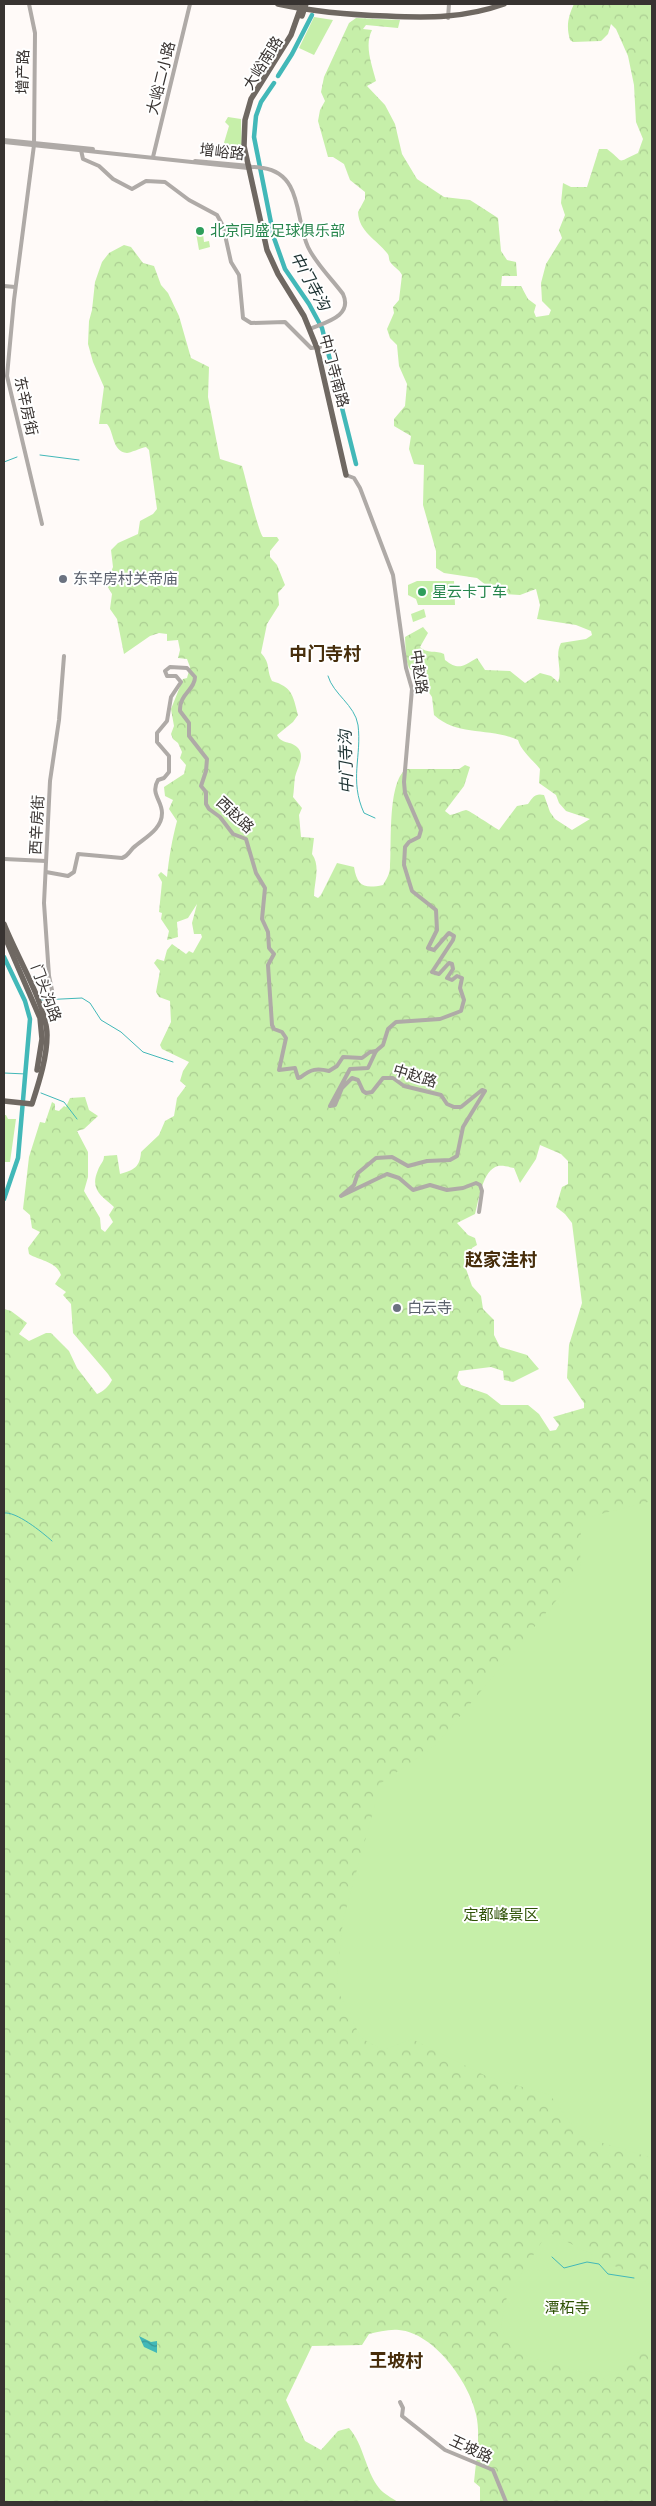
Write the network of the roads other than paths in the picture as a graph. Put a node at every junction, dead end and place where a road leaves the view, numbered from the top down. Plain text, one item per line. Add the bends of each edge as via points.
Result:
1 (29, 4) edge
2 (190, 4) edge
3 (278, 4) edge
4 (449, 4) edge
5 (495, 4) edge
6 (504, 4) edge
7 (302, 6) edge
8 (448, 16) junction
9 (4, 141) edge
10 (34, 143) junction
11 (81, 150) junction
12 (153, 157) junction
13 (250, 167) junction
14 (4, 286) edge
15 (16, 287) junction
16 (313, 327) junction
17 (319, 348) junction
18 (348, 474) joint
19 (42, 524) dead end
20 (64, 656) dead end
21 (4, 859) edge
22 (46, 861) junction
23 (46, 872) junction
24 (4, 924) edge
25 (4, 935) edge
26 (53, 995) dead end
27 (376, 1051) junction
28 (4, 1101) edge
29 (30, 1103) junction
30 (479, 1212) dead end
31 (400, 2402) dead end
32 (506, 2502) edge

1 - 10 street, 增产路 via 35,33
2 - 12 street, 大峪二小路
3 - 7 main road
4 - 8 street
5 - 8 main road
6 - 8 main road via 474,13
7 - 8 main road via 337,15
7 - 13 main road, 大峪南路 via 293,39 252,103 246,135
9 - 10 street, 增峪路
10 - 11 street, 增峪路
10 - 12 street, 增峪路
10 - 15 street, 东辛房街
11 - 13 street, 增峪路 via 152,160
11 - 17 street via 83,159 99,166 130,189 146,182 165,182 217,216 223,226 230,262 239,275 244,318 251,322 285,322 311,348
12 - 13 street, 增峪路
13 - 16 main road, 中门寺南路 via 270,249 281,275
13 - 16 street via 278,172 287,183 298,201 309,248 345,298 346,307 340,315
14 - 15 street
15 - 19 street, 东辛房街 via 7,376
16 - 17 main road, 中门寺南路
17 - 18 main road, 中门寺南路
18 - 27 street, 中赵路 via 360,488 393,575 412,689 404,782 406,799 421,830 419,837 405,847 404,865 412,891 436,910 437,930 428,948 438,948 449,933 454,936 432,972 439,974 448,963 452,964 454,969 447,978 462,978 460,988 464,1000 457,1014 440,1019 396,1022 388,1029 383,1045
20 - 22 street, 西辛房街
21 - 22 street
22 - 23 street, 西辛房街
23 - 26 street, 西辛房街 via 44,914
23 - 27 street, 西赵路 via 68,876 74,872 78,854 122,858 155,830 162,815 162,805 154,792 156,783 164,778 170,764 166,750 157,742 157,733 167,721 171,697 181,682 176,676 168,676 165,670 170,667 187,668 195,682 181,699 180,711 189,723 190,736 207,759 201,786 206,792 206,804 233,834 246,839 256,873 265,888 262,919 268,932 269,948 274,954 268,965 272,1024 274,1030 282,1032 286,1038 278,1068 282,1071 295,1068 298,1078 301,1078 317,1068 329,1071 343,1057 362,1058
24 - 29 main road, 门头沟路 via 46,1025 44,1057
25 - 29 main road, 门头沟路 via 42,1027 41,1050
27 - 30 street, 中赵路 via 368,1068 352,1068 347,1073 330,1106 335,1106 342,1088 352,1078 358,1080 363,1092 370,1093 388,1076 404,1086 441,1095 447,1104 454,1107 461,1107 485,1091 463,1127 457,1156 450,1160 408,1166 392,1157 376,1158 358,1173 354,1185 341,1196 386,1174 399,1178 413,1190 430,1185 447,1190 476,1184 482,1191
28 - 29 main road
31 - 32 street, 王坡路 via 406,2422 422,2430 441,2447 494,2471

